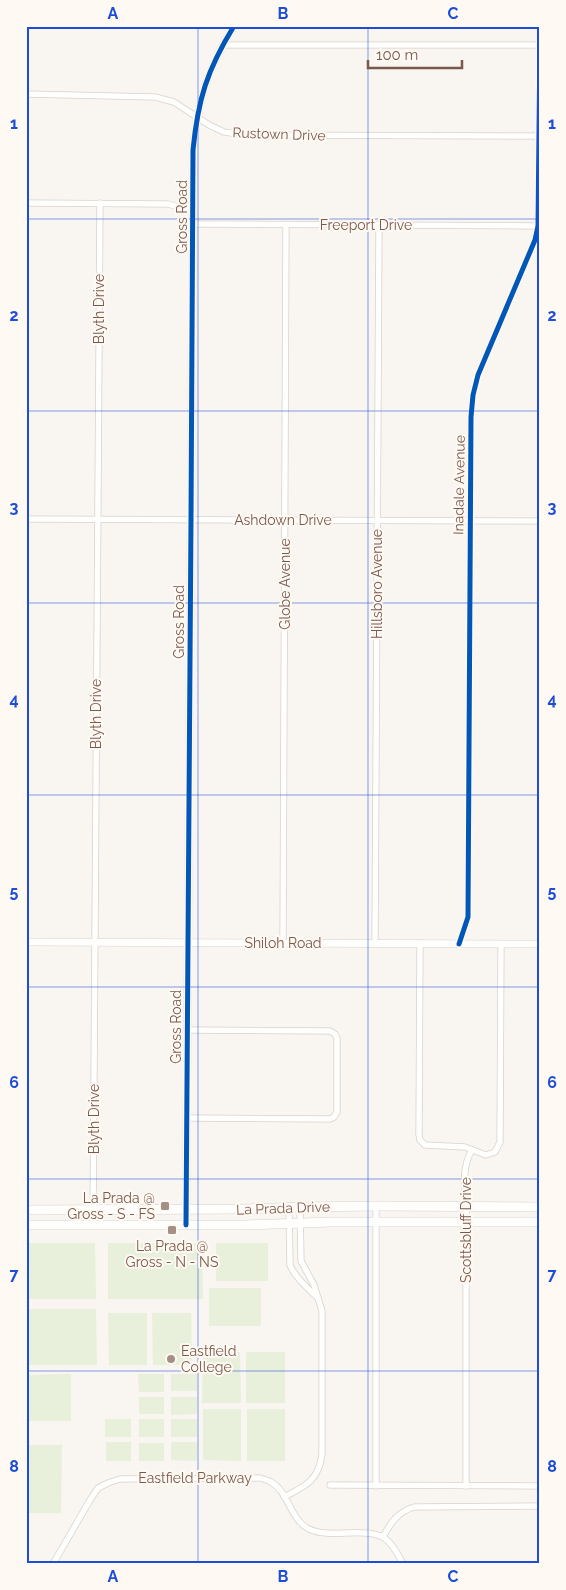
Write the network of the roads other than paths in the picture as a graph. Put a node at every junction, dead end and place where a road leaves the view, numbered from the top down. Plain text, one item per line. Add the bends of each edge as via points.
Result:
1 (234, 26) edge
2 (540, 37) edge
3 (223, 45) junction
4 (540, 45) edge
5 (26, 94) edge
6 (196, 116) junction
7 (539, 136) edge
8 (26, 202) edge
9 (100, 203) junction
10 (193, 211) junction
11 (193, 224) junction
12 (286, 225) junction
13 (379, 225) junction
14 (538, 226) junction
15 (26, 519) edge
16 (98, 519) junction
17 (191, 520) junction
18 (377, 520) junction
19 (285, 521) junction
20 (470, 521) junction
21 (540, 521) edge
22 (26, 942) edge
23 (95, 943) junction
24 (188, 943) junction
25 (283, 943) junction
26 (375, 943) junction
27 (420, 943) junction
28 (459, 944) junction
29 (500, 944) junction
30 (540, 944) edge
31 (187, 1030) junction
32 (187, 1118) junction
33 (472, 1150) junction
34 (376, 1206) junction
35 (466, 1206) junction
36 (289, 1207) junction
37 (300, 1207) junction
38 (540, 1207) edge
39 (26, 1210) edge
40 (93, 1210) junction
41 (186, 1210) junction
42 (376, 1222) junction
43 (466, 1222) junction
44 (540, 1222) edge
45 (289, 1223) junction
46 (300, 1223) junction
47 (26, 1225) edge
48 (93, 1225) junction
49 (186, 1226) junction
50 (320, 1299) junction
51 (330, 1486) dead end
52 (376, 1486) junction
53 (466, 1486) junction
54 (540, 1486) edge
55 (284, 1497) junction
56 (540, 1506) edge
57 (384, 1537) junction
58 (53, 1564) edge
59 (403, 1564) edge

1 - 3 street, Gross Road
2 - 4 street, Inadale Avenue
3 - 4 street
3 - 6 street, Gross Road via 209,73
4 - 7 street, Inadale Avenue
5 - 6 street, Rustown Drive via 155,97 174,102
6 - 7 street, Rustown Drive via 224,132 246,135
6 - 10 street, Gross Road
7 - 14 street, Inadale Avenue
8 - 9 street
9 - 10 street via 168,204
9 - 16 street, Blyth Drive
10 - 11 street, Gross Road
11 - 12 street, Freeport Drive
11 - 17 street, Gross Road
12 - 13 street, Freeport Drive
12 - 19 street, Globe Avenue
13 - 14 street, Freeport Drive
13 - 18 street, Hillsboro Avenue
14 - 20 street, Inadale Avenue via 536,240 478,375 473,395
15 - 16 street, Ashdown Drive
16 - 17 street, Ashdown Drive
16 - 23 street, Blyth Drive
17 - 19 street, Ashdown Drive
17 - 24 street, Gross Road
18 - 19 street, Ashdown Drive
18 - 20 street, Ashdown Drive
18 - 26 street, Hillsboro Avenue
19 - 25 street, Globe Avenue
20 - 21 street, Ashdown Drive
20 - 28 street, Inadale Avenue via 468,917
22 - 23 street, Shiloh Road
23 - 24 street, Shiloh Road
23 - 40 street, Blyth Drive
24 - 25 street, Shiloh Road
24 - 31 street, Gross Road
25 - 26 street, Shiloh Road
26 - 27 street, Shiloh Road
27 - 28 street, Shiloh Road
27 - 33 street via 420,1140 426,1145
28 - 29 street, Shiloh Road
29 - 30 street, Shiloh Road
29 - 33 street via 500,1142 491,1154
31 - 32 street, Gross Road
31 - 32 street via 330,1031 337,1038 337,1112 334,1117
32 - 41 street, Gross Road
33 - 35 street, Scottsbluff Drive via 465,1169
34 - 35 main road, La Prada Drive
34 - 37 main road, La Prada Drive
34 - 42 street
35 - 38 main road, La Prada Drive
35 - 43 street, Scottsbluff Drive
36 - 37 main road, La Prada Drive
36 - 41 main road, La Prada Drive
36 - 45 street
37 - 46 street
39 - 40 main road, La Prada Drive
40 - 41 main road, La Prada Drive
40 - 48 street, Blyth Drive
41 - 49 street, Gross Road
42 - 43 main road, La Prada Drive
42 - 46 main road, La Prada Drive
42 - 52 street
43 - 44 main road, La Prada Drive
43 - 53 street, Scottsbluff Drive
45 - 46 main road, La Prada Drive
45 - 49 main road, La Prada Drive
45 - 50 street via 289,1256 293,1273
46 - 50 street via 302,1261
47 - 48 main road, La Prada Drive
48 - 49 main road, La Prada Drive
50 - 55 street via 323,1318 322,1460 312,1480
51 - 52 street
52 - 53 street
53 - 54 street
55 - 57 street, Eastfield Parkway via 301,1524 316,1532
55 - 58 street, Eastfield Parkway via 270,1481 260,1478 120,1478 98,1488
56 - 57 street via 414,1507 395,1517
57 - 59 street

